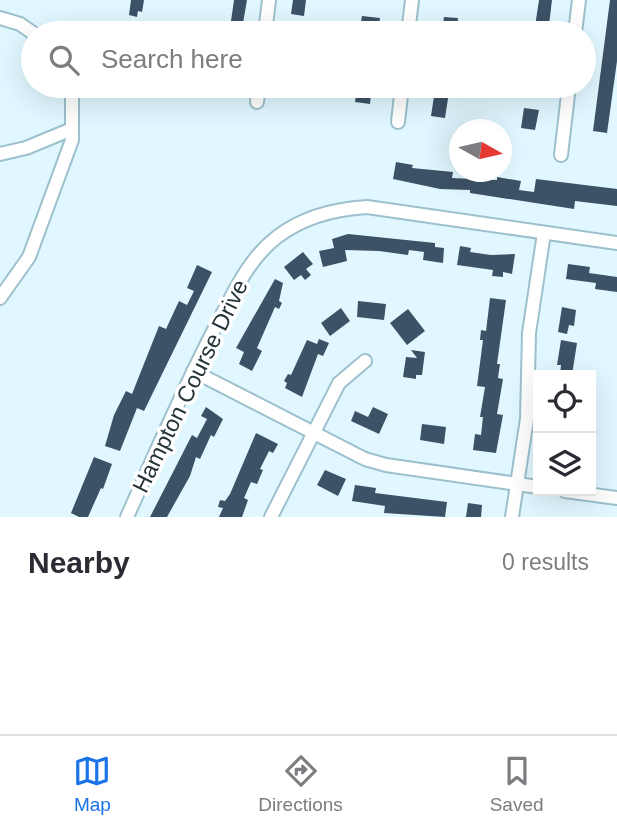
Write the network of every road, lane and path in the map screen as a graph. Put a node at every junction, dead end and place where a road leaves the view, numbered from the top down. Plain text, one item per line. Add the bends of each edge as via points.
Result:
1 (269, 0) edge
2 (412, 0) edge
3 (579, 0) edge
4 (0, 18) edge
5 (266, 21) edge
6 (409, 21) edge
7 (576, 21) edge
8 (21, 25) edge
9 (72, 98) edge
10 (258, 98) edge
11 (401, 98) edge
12 (568, 98) edge
13 (257, 102) dead end
14 (398, 122) dead end
15 (72, 129) junction
16 (0, 154) edge
17 (561, 155) dead end
18 (544, 233) junction
19 (617, 243) edge
20 (0, 298) edge
21 (365, 362) dead end
22 (193, 371) junction
23 (313, 432) junction
24 (517, 484) junction
25 (533, 486) edge
26 (596, 495) edge
27 (617, 498) edge
28 (127, 517) edge
29 (271, 517) edge
30 (512, 517) edge

1 - 5 street
2 - 6 street
3 - 7 street
4 - 8 street
9 - 15 street
10 - 13 street
11 - 14 street
12 - 17 street
15 - 16 street
15 - 20 street via 72,140 29,257
18 - 19 street, Hampton Course Drive
18 - 22 street, Hampton Course Drive via 366,207 316,216 276,237 249,266
18 - 24 street via 529,332 527,419
21 - 23 street via 339,383
22 - 23 street
22 - 28 street, Hampton Course Drive
23 - 24 street via 386,465
23 - 29 street
24 - 25 street
24 - 30 street
26 - 27 street

